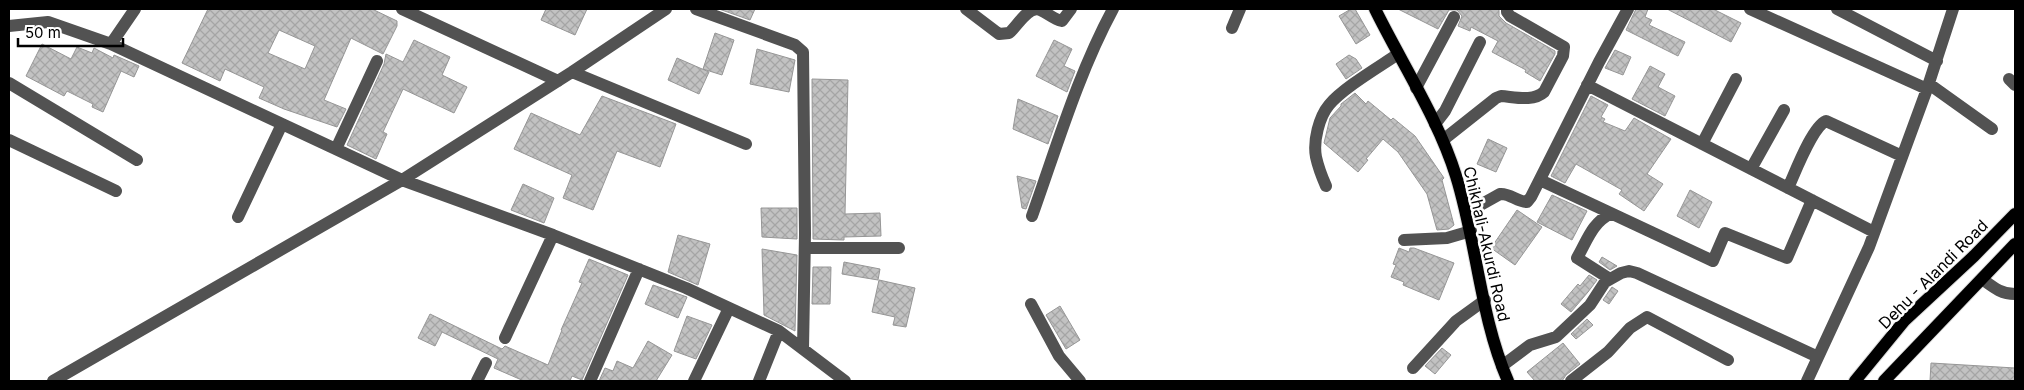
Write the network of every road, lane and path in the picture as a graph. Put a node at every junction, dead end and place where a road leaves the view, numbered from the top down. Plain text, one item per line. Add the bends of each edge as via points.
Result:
1 (135, 9) edge
2 (402, 9) edge
3 (666, 9) edge
4 (696, 9) edge
5 (966, 9) edge
6 (1071, 9) edge
7 (1113, 9) edge
8 (1240, 9) edge
9 (1375, 9) edge
10 (1507, 9) edge
11 (1628, 9) edge
12 (1750, 9) edge
13 (1837, 9) edge
14 (1952, 10) edge
15 (1454, 17) dead end
16 (9, 26) edge
17 (1232, 28) dead end
18 (1480, 42) dead end
19 (111, 44) junction
20 (1398, 54) junction
21 (377, 61) dead end
22 (1936, 61) junction
23 (572, 72) junction
24 (1736, 79) dead end
25 (558, 81) junction
26 (9, 83) edge
27 (1587, 85) junction
28 (1928, 87) junction
29 (1416, 88) junction
30 (1784, 110) dead end
31 (282, 124) junction
32 (1435, 124) junction
33 (1992, 129) dead end
34 (9, 140) edge
35 (1443, 140) junction
36 (746, 144) dead end
37 (1702, 144) junction
38 (336, 149) junction
39 (1902, 156) junction
40 (136, 160) dead end
41 (1751, 169) junction
42 (402, 180) junction
43 (1540, 180) junction
44 (1326, 186) dead end
45 (1788, 188) junction
46 (116, 191) dead end
47 (1812, 200) junction
48 (1466, 213) junction
49 (1610, 214) junction
50 (2015, 214) edge
51 (1032, 216) dead end
52 (238, 217) dead end
53 (1471, 232) junction
54 (1874, 232) junction
55 (553, 235) junction
56 (1404, 240) dead end
57 (2015, 244) edge
58 (805, 248) junction
59 (899, 248) dead end
60 (639, 269) junction
61 (1953, 275) junction
62 (1610, 279) junction
63 (1982, 279) junction
64 (1970, 291) junction
65 (2015, 294) edge
66 (1485, 300) junction
67 (1031, 304) dead end
68 (729, 308) junction
69 (779, 331) junction
70 (505, 338) dead end
71 (803, 349) junction
72 (1818, 358) junction
73 (1728, 360) dead end
74 (486, 363) dead end
75 (1502, 366) junction
76 (1413, 368) dead end
77 (832, 377) edge
78 (53, 381) edge
79 (477, 381) edge
80 (590, 381) edge
81 (694, 381) edge
82 (759, 381) edge
83 (845, 381) edge
84 (1080, 381) edge
85 (1508, 381) edge
86 (1571, 381) edge
87 (1807, 381) edge
88 (1855, 381) edge
89 (1884, 381) edge

1 - 19 street
2 - 25 street
3 - 23 street
4 - 58 street via 795,45 803,52
5 - 6 street via 999,34 1009,34 1034,9 1062,21
7 - 51 street via 1074,96
8 - 17 street
9 - 20 main road, Chikhali-Akurdi Road
10 - 35 street via 1510,16 1564,47 1563,56 1539,96 1496,98
11 - 27 street
12 - 28 street
13 - 22 street
14 - 22 street
15 - 29 street
16 - 19 street via 48,22
18 - 32 street via 1445,111
19 - 31 street
20 - 29 main road, Chikhali-Akurdi Road
20 - 44 street via 1341,94 1325,112 1315,142 1316,157
21 - 38 street
22 - 28 street
23 - 25 street
23 - 36 street
24 - 37 street
25 - 42 street
26 - 40 street
27 - 37 street
27 - 43 street
28 - 33 street
28 - 39 street
29 - 32 main road, Chikhali-Akurdi Road
30 - 41 street
31 - 38 street
31 - 52 street
32 - 35 main road, Chikhali-Akurdi Road
34 - 46 street
35 - 48 main road, Chikhali-Akurdi Road
37 - 41 street
38 - 42 street
39 - 45 street via 1826,121 1814,133
39 - 54 street
41 - 45 street
42 - 55 street
42 - 78 street
43 - 48 street via 1527,202 1500,194
43 - 49 street
45 - 47 street
47 - 49 street via 1787,258 1725,233 1714,261
47 - 54 street
48 - 53 main road, Chikhali-Akurdi Road
49 - 62 street via 1593,228 1577,258
50 - 61 main road, Dehu - Alandi Road
53 - 56 street via 1447,238
53 - 66 main road, Chikhali-Akurdi Road
54 - 72 street
55 - 60 street
55 - 70 street
57 - 63 main road
58 - 59 street
58 - 71 street
60 - 68 street
60 - 80 street
61 - 64 main road
61 - 88 main road, Dehu - Alandi Road via 1905,320
62 - 72 street via 1621,272 1637,273
62 - 75 street via 1590,305 1556,337 1530,345
63 - 64 main road
63 - 65 street via 2000,291
64 - 89 main road
66 - 75 main road, Chikhali-Akurdi Road
66 - 76 street via 1456,320
67 - 84 street via 1059,356
68 - 69 street
68 - 81 street
69 - 71 street
69 - 82 street
71 - 77 street
72 - 87 street
73 - 86 street via 1647,317 1630,328 1608,352
74 - 79 street
75 - 85 main road, Chikhali-Akurdi Road
77 - 83 street

